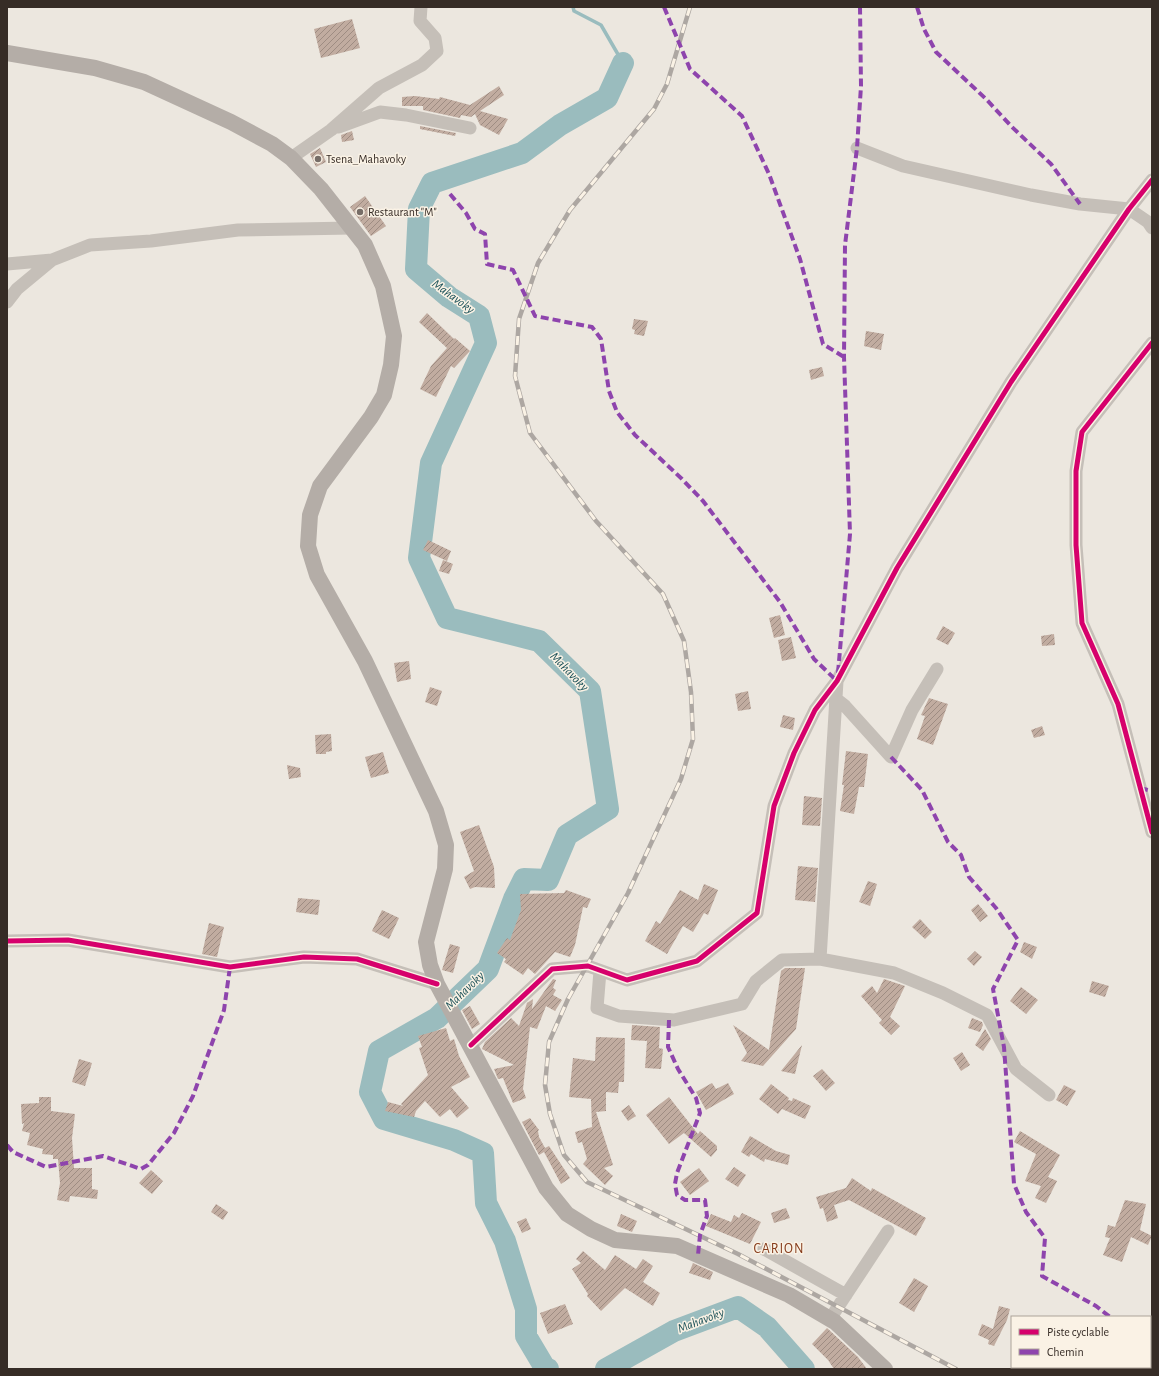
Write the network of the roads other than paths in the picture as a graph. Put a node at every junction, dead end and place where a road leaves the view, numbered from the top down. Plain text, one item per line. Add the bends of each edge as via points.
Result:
1 (421, 7) edge
2 (7, 53) edge
3 (470, 128) dead end
4 (331, 130) junction
5 (857, 148) dead end
6 (291, 158) junction
7 (1152, 180) edge
8 (1129, 209) junction
9 (1121, 223) junction
10 (1151, 224) edge
11 (352, 228) junction
12 (52, 260) junction
13 (7, 264) edge
14 (7, 302) edge
15 (1152, 343) edge
16 (937, 669) dead end
17 (837, 681) junction
18 (836, 699) junction
19 (1152, 832) edge
20 (7, 940) edge
21 (820, 959) junction
22 (600, 971) junction
23 (437, 984) junction
24 (471, 1045) junction
25 (1049, 1095) dead end
26 (888, 1231) dead end
27 (764, 1249) dead end
28 (846, 1294) junction
29 (830, 1319) junction
30 (885, 1369) edge

1 - 4 street via 420,21 435,38 437,51 422,65 379,88
2 - 6 main road via 94,68 144,82 231,122 272,144
3 - 4 street via 380,112
4 - 6 street
5 - 8 street via 903,166 1031,195
6 - 11 main road via 321,189
7 - 8 street
8 - 9 street
8 - 10 street
9 - 10 street
9 - 17 street via 1007,389 896,568
11 - 12 street via 238,230 151,241 90,245
11 - 23 main road via 365,245 383,286 394,336 391,365 384,395 371,417 320,486 310,515 308,546 316,575 365,661 436,811 446,845 445,869 426,942
12 - 13 street
12 - 14 street
15 - 19 street via 1082,432 1076,471 1076,545 1082,623 1118,704
16 - 18 street via 912,710 891,757
17 - 18 street
17 - 22 street via 815,710 794,753 774,806 757,913 698,961 627,980
18 - 21 street
20 - 23 street via 68,940 230,967 304,957 357,959
21 - 22 street via 782,960 756,981 742,1004 674,1020 619,1016 597,1008
21 - 25 street via 894,973 943,992 987,1015 1016,1069
22 - 24 street via 588,966 552,968
23 - 24 main road
24 - 29 main road via 546,1188 567,1214 615,1240 677,1246 790,1295
26 - 28 street
27 - 28 street
28 - 29 street
29 - 30 main road

